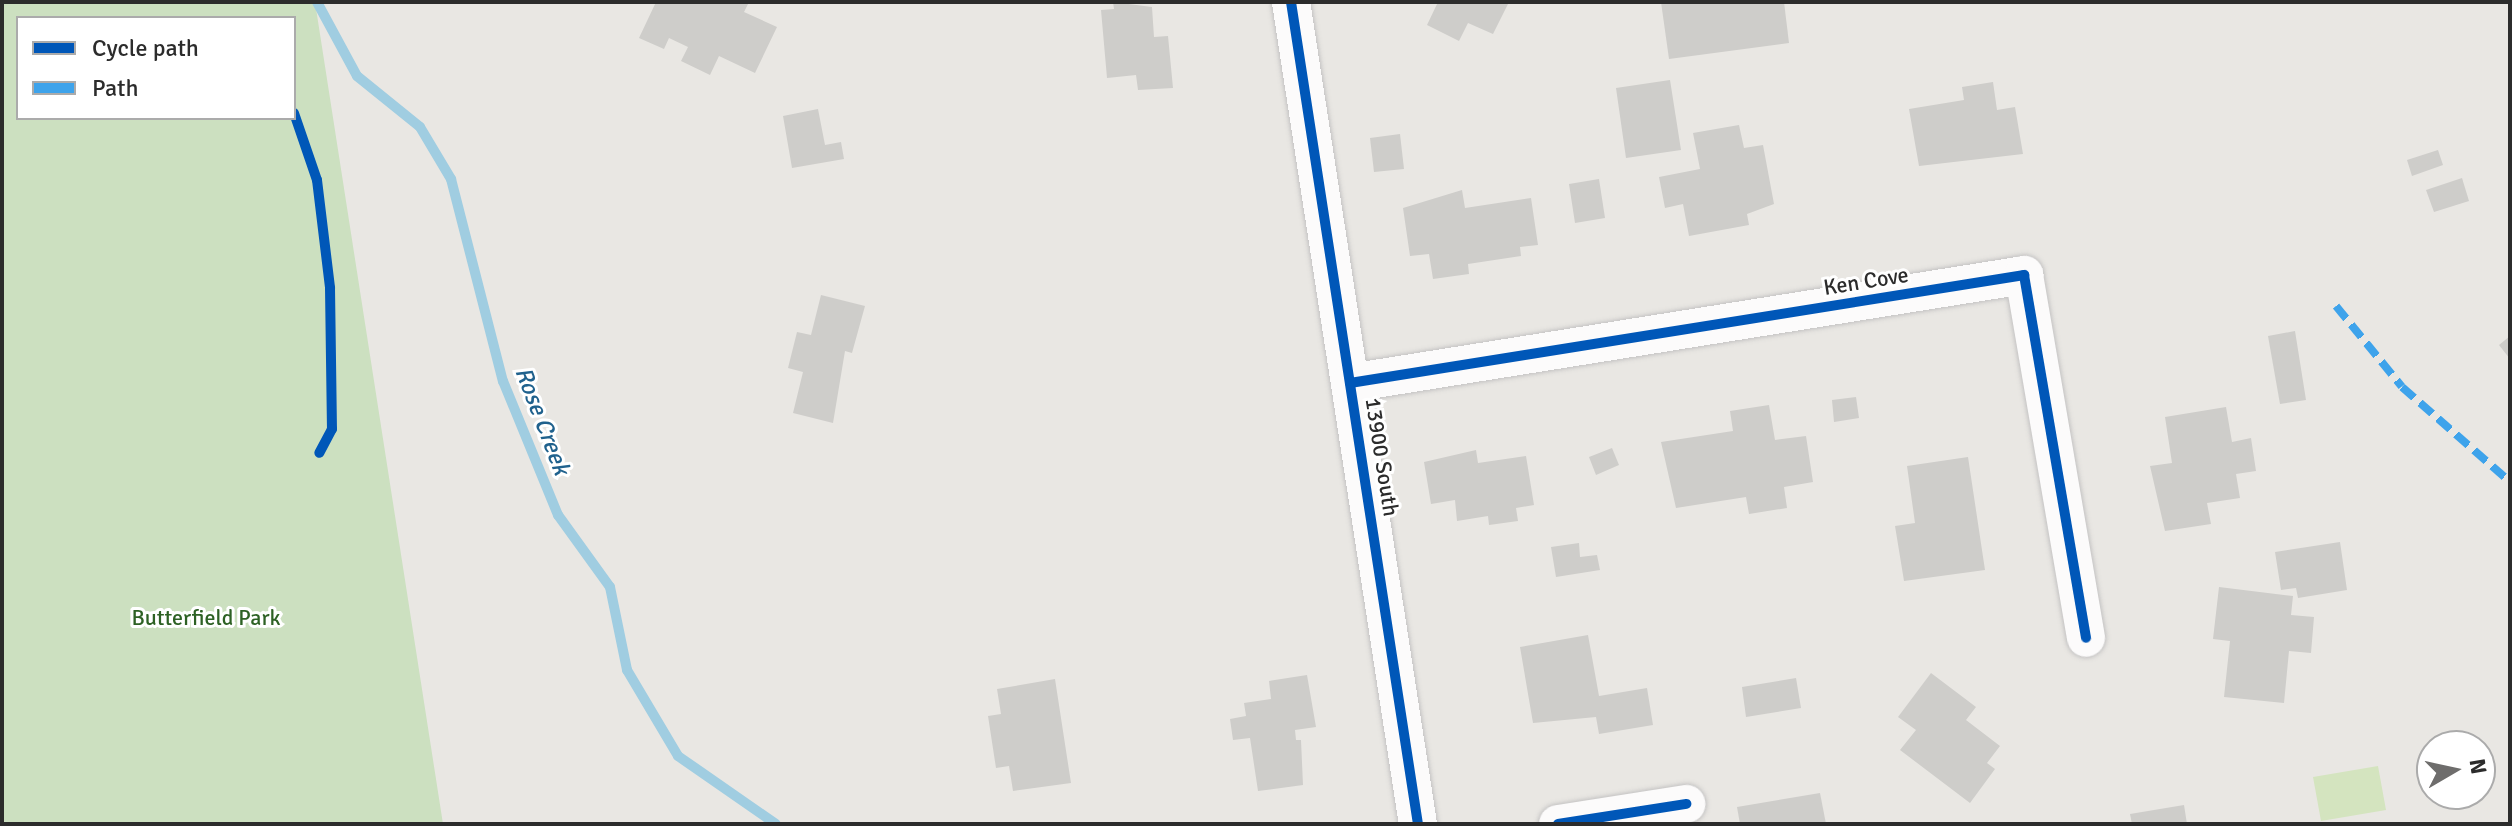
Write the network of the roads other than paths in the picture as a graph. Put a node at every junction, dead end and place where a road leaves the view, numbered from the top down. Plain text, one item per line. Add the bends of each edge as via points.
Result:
1 (1291, 2) edge
2 (1350, 383) junction
3 (2086, 638) dead end
4 (1686, 804) dead end
5 (1418, 824) edge
6 (1558, 824) edge

1 - 2 street, 13900 South
2 - 3 street, Ken Cove via 2024,275
2 - 5 street, 13900 South
4 - 6 street

